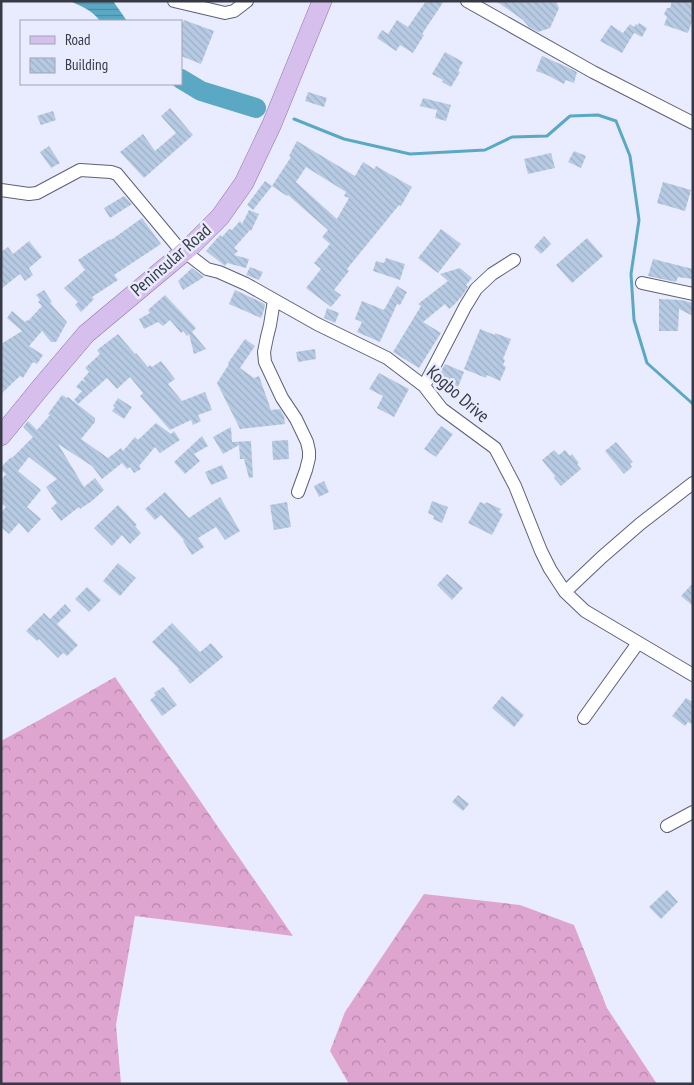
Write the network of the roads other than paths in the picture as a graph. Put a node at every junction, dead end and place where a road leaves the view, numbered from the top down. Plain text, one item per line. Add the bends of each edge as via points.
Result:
1 (174, 1) edge
2 (247, 1) edge
3 (310, 1) edge
4 (322, 1) edge
5 (467, 1) edge
6 (693, 123) edge
7 (1, 190) edge
8 (181, 249) junction
9 (514, 260) dead end
10 (642, 283) dead end
11 (693, 294) edge
12 (274, 300) junction
13 (424, 386) junction
14 (1, 425) edge
15 (1, 436) edge
16 (693, 483) edge
17 (298, 492) dead end
18 (565, 592) junction
19 (638, 643) junction
20 (693, 675) edge
21 (584, 718) dead end
22 (693, 812) edge
23 (667, 826) dead end

1 - 2 street via 225,13 234,11
3 - 8 main road, Peninsular Road via 233,184
4 - 8 main road, Peninsular Road via 244,183 220,217
5 - 6 street via 593,72
7 - 8 street, Kogbo Drive via 37,193 80,170 111,172 122,179
8 - 12 street, Kogbo Drive via 207,269 246,284
8 - 14 main road, Peninsular Road via 79,327
8 - 15 main road, Peninsular Road via 86,334
9 - 13 street via 492,274 473,293
10 - 11 street
12 - 13 street, Kogbo Drive via 387,358
12 - 17 street via 264,352 282,398 307,442 306,470
13 - 18 street, Kogbo Drive via 442,409 495,448 515,486 541,551
16 - 18 street via 640,524
18 - 19 street, Kogbo Drive via 585,612
19 - 20 street, Kogbo Drive
19 - 21 street
22 - 23 street

